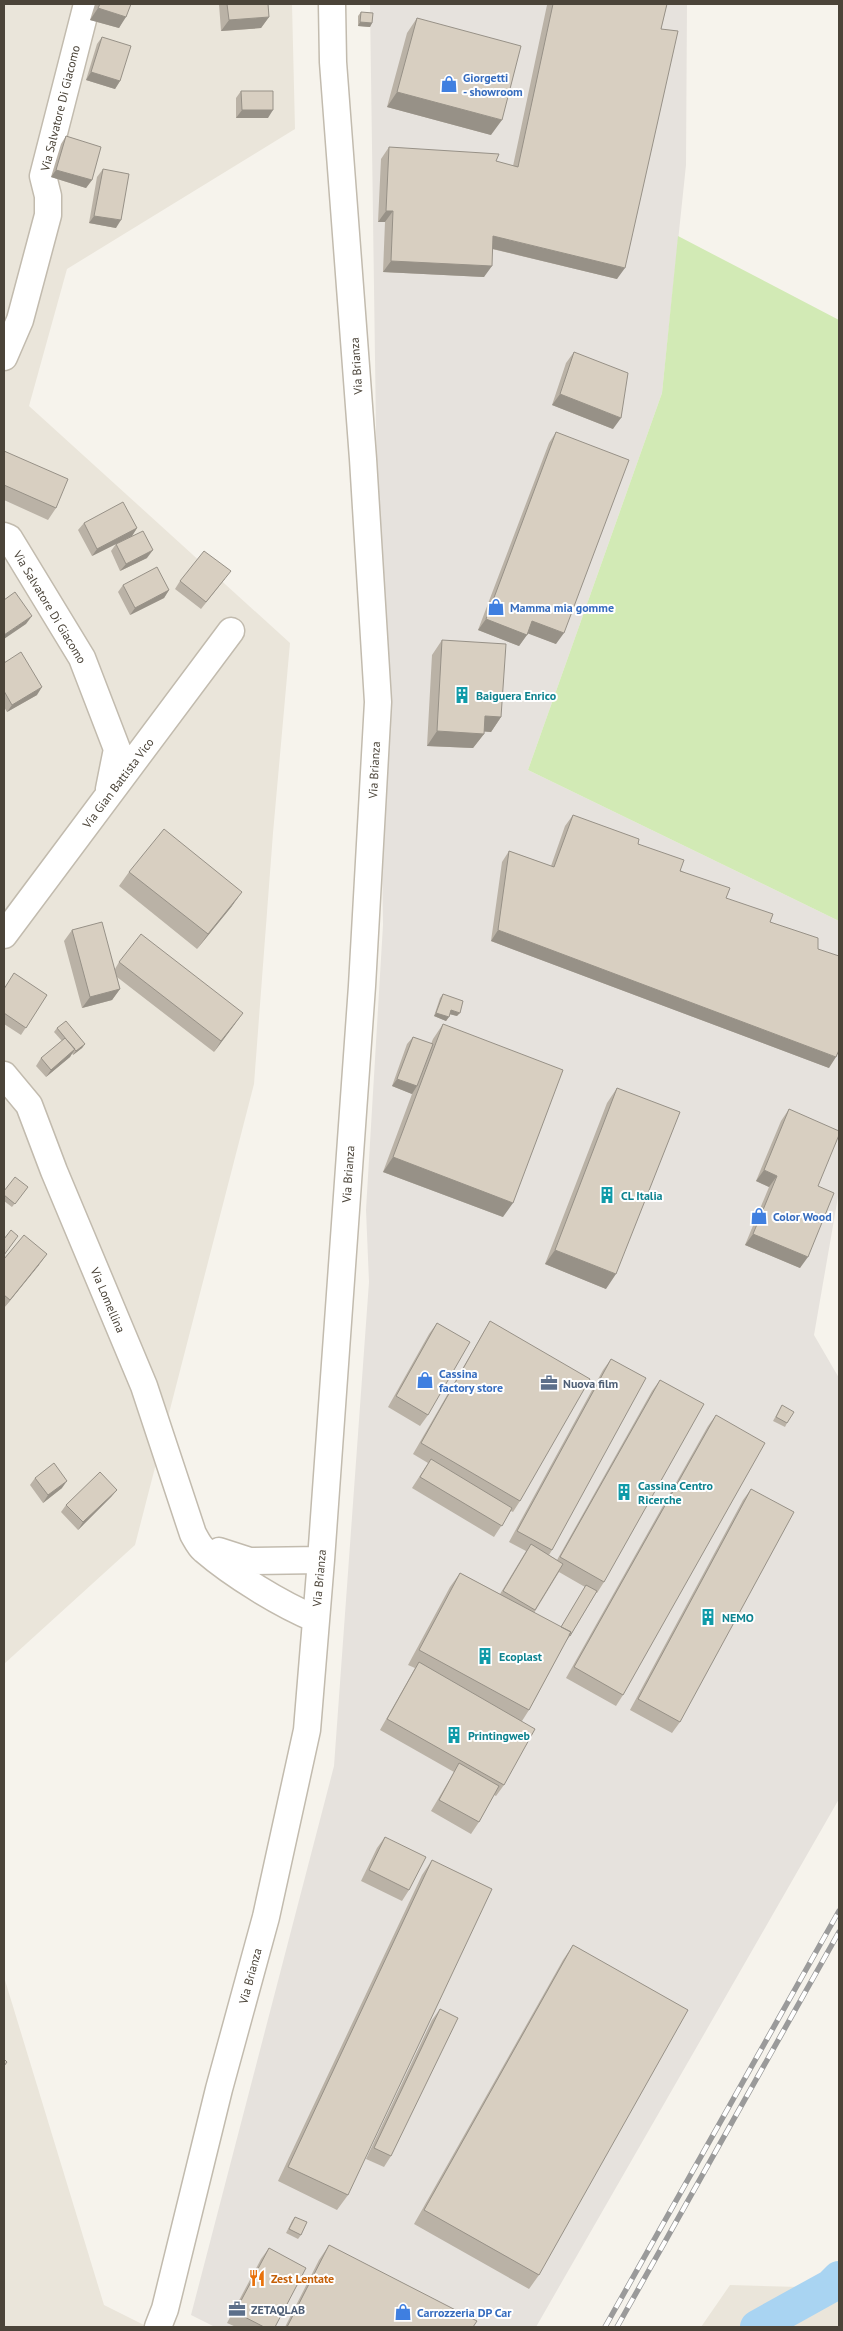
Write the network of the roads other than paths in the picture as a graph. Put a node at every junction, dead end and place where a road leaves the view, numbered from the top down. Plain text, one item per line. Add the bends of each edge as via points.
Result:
1 (87, 4) edge
2 (332, 4) edge
3 (4, 357) edge
4 (4, 536) edge
5 (232, 631) dead end
6 (107, 797) junction
7 (4, 935) edge
8 (4, 1075) edge
9 (193, 1534) junction
10 (321, 1560) junction
11 (316, 1619) junction
12 (158, 2327) edge

1 - 3 street, Via Salvatore Di Giacomo via 43,176 48,215 20,320
2 - 10 street, Via Brianza via 333,62 378,702 362,986
4 - 6 street, Via Salvatore Di Giacomo via 9,538 82,658 117,748
5 - 6 street, Via Gian Battista Vico
6 - 7 street, Via Gian Battista Vico
8 - 9 street, Via Lomellina via 29,1105 144,1386
9 - 10 street via 215,1550 250,1561
9 - 11 street, Via Lomellina via 202,1549 289,1608
10 - 11 street, Via Brianza
11 - 12 street, Via Brianza via 307,1730 270,1898

